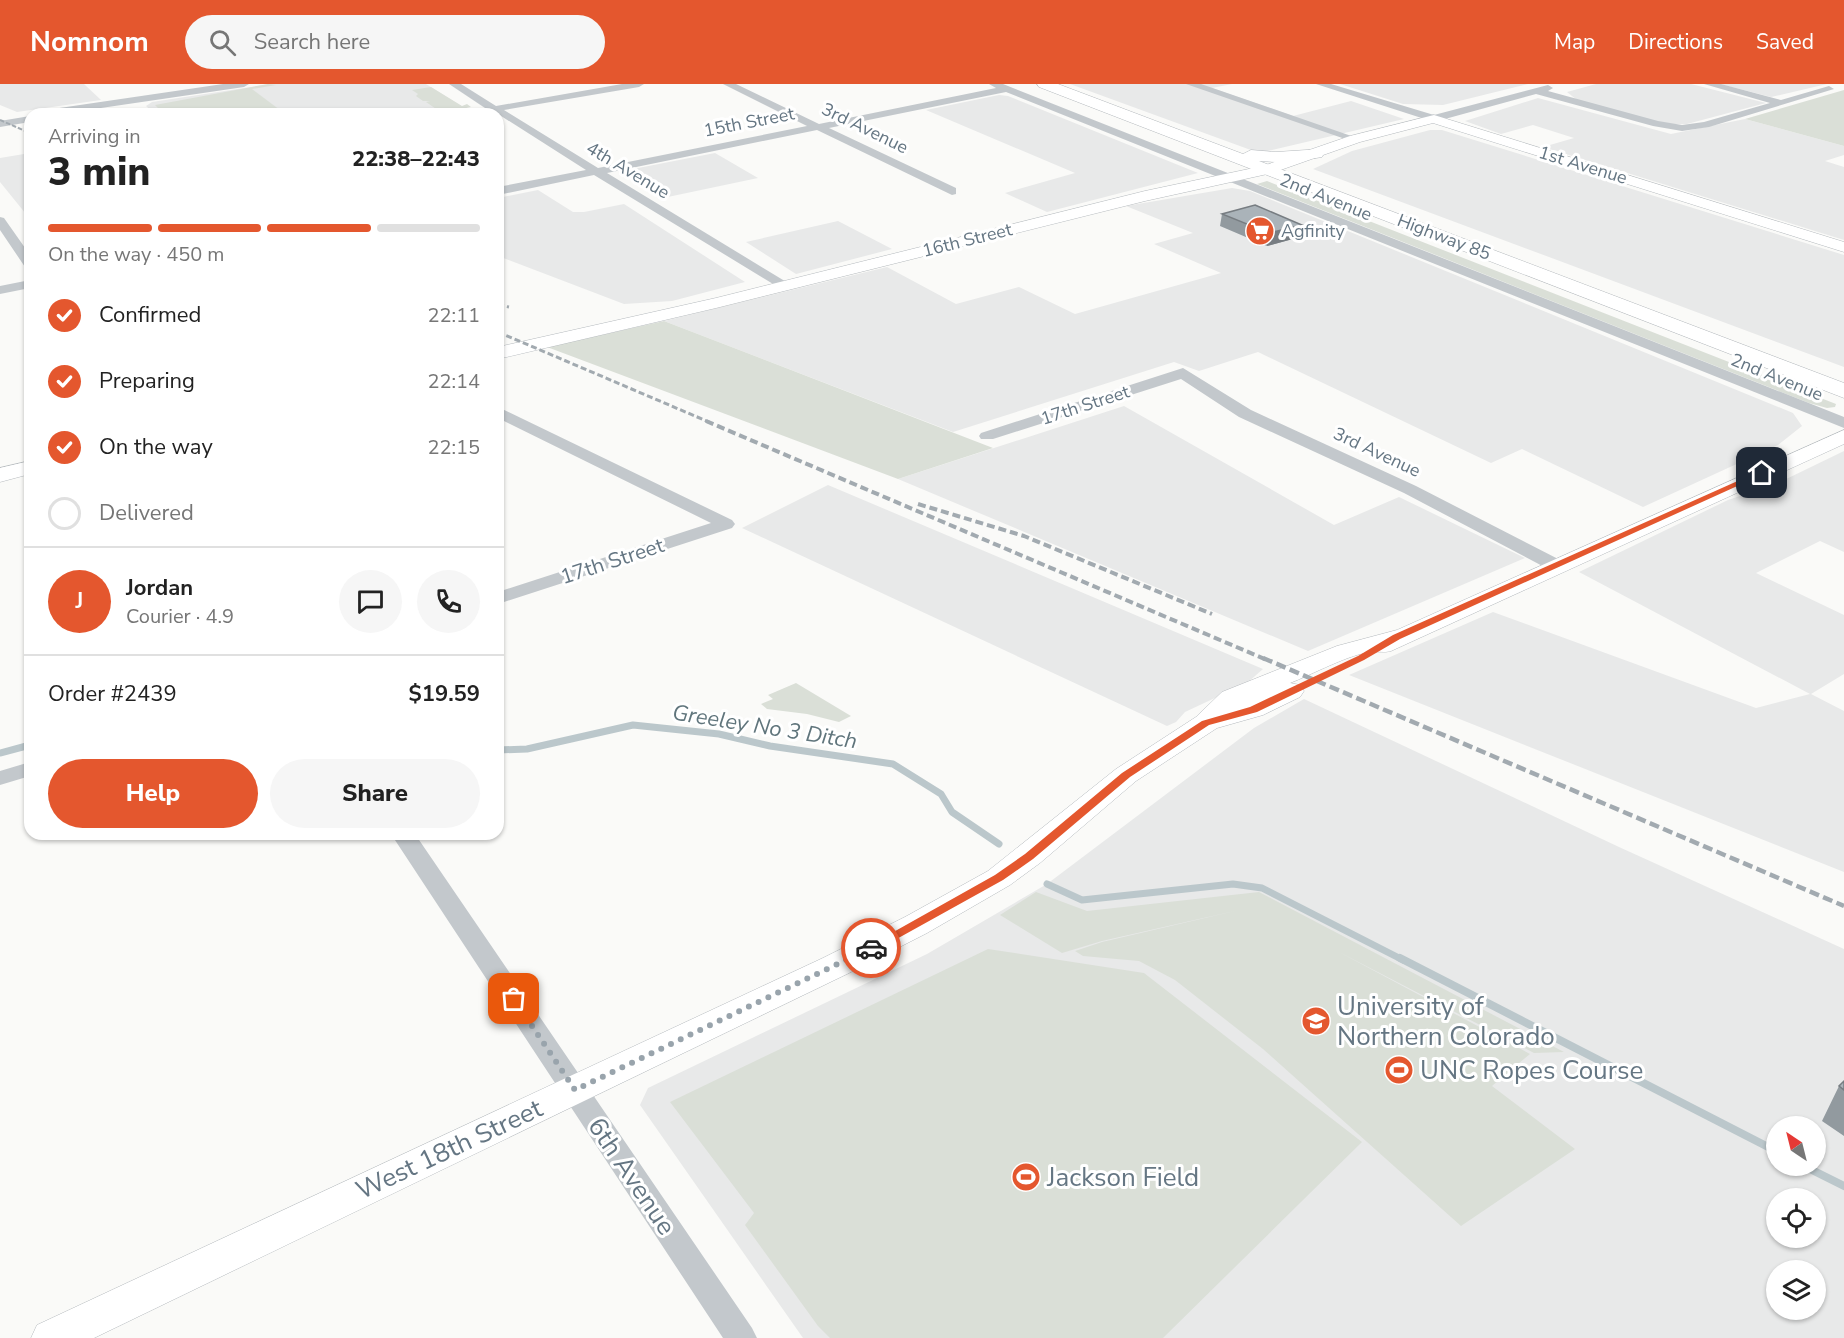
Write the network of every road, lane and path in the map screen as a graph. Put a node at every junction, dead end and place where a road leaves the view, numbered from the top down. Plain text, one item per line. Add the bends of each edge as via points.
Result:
1 (182, 84) edge
2 (244, 84) edge
3 (454, 84) edge
4 (639, 84) edge
5 (728, 84) edge
6 (994, 84) edge
7 (1044, 84) edge
8 (1191, 84) edge
9 (1321, 84) edge
10 (1563, 84) edge
11 (1709, 84) edge
12 (1008, 89) junction
13 (1829, 89) dead end
14 (1536, 90) junction
15 (191, 92) junction
16 (129, 102) junction
17 (1781, 102) junction
18 (92, 108) edge
19 (136, 108) edge
20 (492, 108) edge
21 (500, 108) edge
22 (504, 115) edge
23 (4, 117) edge
24 (24, 117) edge
25 (1132, 118) junction
26 (1434, 119) junction
27 (818, 127) junction
28 (1355, 139) junction
29 (1316, 153) junction
30 (1267, 170) junction
31 (595, 171) junction
32 (1231, 178) junction
33 (504, 190) edge
34 (952, 191) dead end
35 (0, 221) edge
36 (1844, 247) edge
37 (24, 255) edge
38 (24, 285) edge
39 (783, 286) junction
40 (0, 290) edge
41 (1660, 320) junction
42 (504, 352) edge
43 (1183, 373) joint
44 (1844, 380) edge
45 (1844, 391) edge
46 (504, 415) edge
47 (1844, 423) edge
48 (987, 436) dead end
49 (1844, 436) edge
50 (24, 468) edge
51 (0, 474) edge
52 (1557, 566) junction
53 (504, 596) edge
54 (24, 771) edge
55 (0, 778) edge
56 (407, 840) edge
57 (575, 1090) junction
58 (52, 1338) edge
59 (741, 1338) edge

1 - 15 street
2 - 15 street
3 - 20 street, 4th Avenue
4 - 21 street
5 - 27 street, 3rd Avenue
6 - 12 street, 2nd Avenue
7 - 25 highway, Highway 85
8 - 28 street
9 - 26 street, 1st Avenue
10 - 14 street
11 - 17 street
12 - 27 street, 15th Street
12 - 32 street, 2nd Avenue
13 - 17 street
14 - 17 street via 1682,128
14 - 26 street
15 - 16 street
16 - 18 street
16 - 19 street
22 - 31 street, 4th Avenue
23 - 24 street
25 - 29 highway via 1164,122 1251,155
25 - 30 highway, Highway 85
26 - 28 main road, 16th Street
26 - 36 main road, 1st Avenue
27 - 31 street, 15th Street
27 - 34 street, 3rd Avenue
28 - 29 main road, 16th Street
29 - 30 main road, 16th Street
30 - 32 main road, 16th Street
30 - 41 highway, Highway 85
31 - 33 street, 15th Street
31 - 39 street, 4th Avenue
32 - 39 main road, 16th Street
32 - 47 street, 2nd Avenue
35 - 37 street
38 - 40 street
39 - 42 main road, 16th Street
41 - 44 highway via 1707,328
41 - 45 highway, Highway 85
43 - 48 street, 17th Street
43 - 52 street, 3rd Avenue via 1230,405 1412,489
46 - 53 street, 17th Street via 726,524
49 - 52 main road, West 18th Street
50 - 51 main road
52 - 57 main road, West 18th Street via 1396,637 1253,710 1206,723 1126,775 999,878 835,966
54 - 55 street
56 - 57 street, 6th Avenue
57 - 58 main road, West 18th Street
57 - 59 street, 6th Avenue

